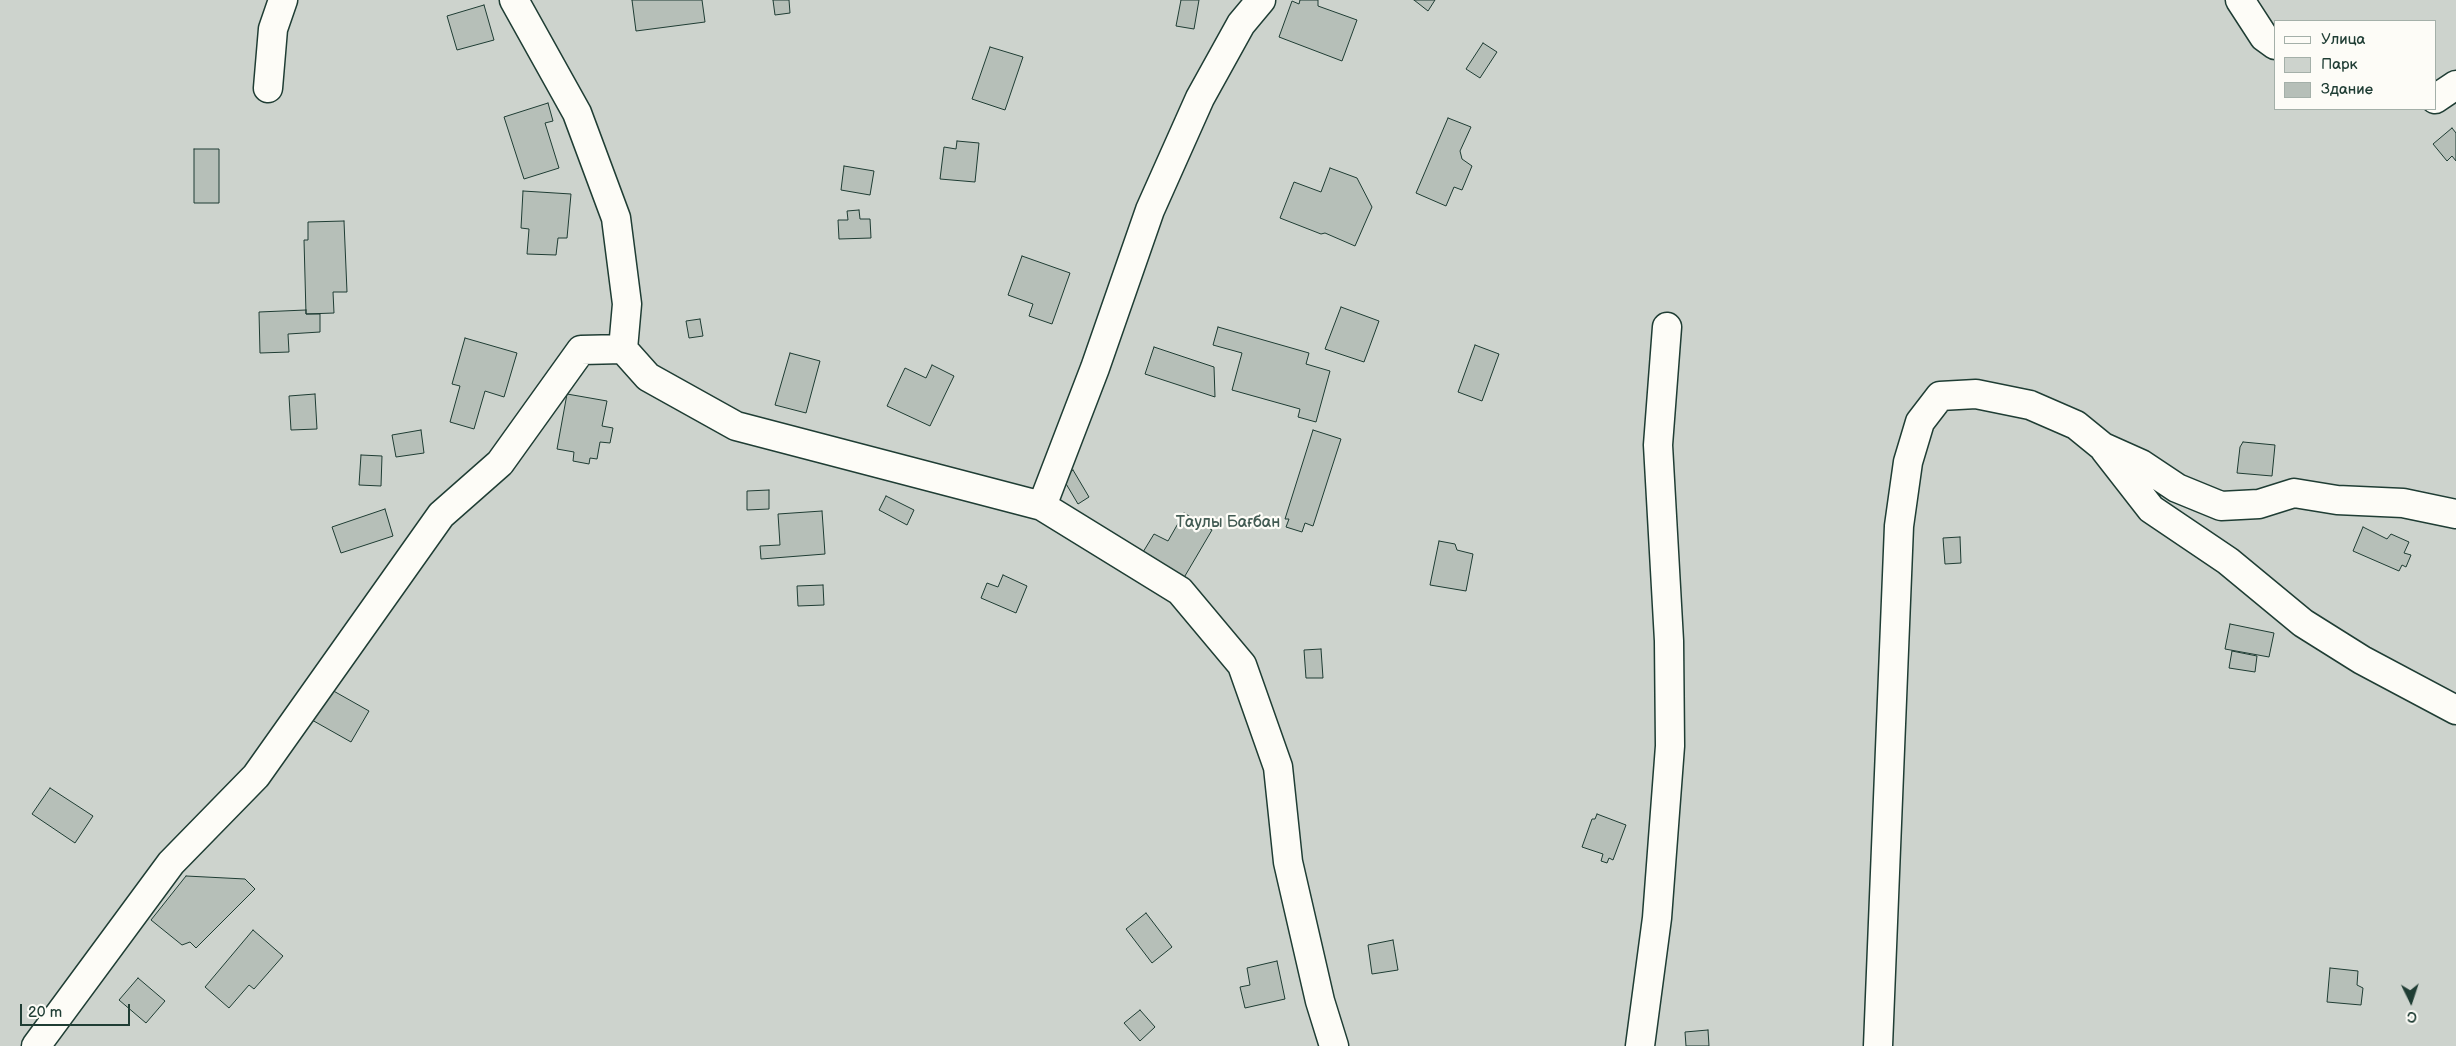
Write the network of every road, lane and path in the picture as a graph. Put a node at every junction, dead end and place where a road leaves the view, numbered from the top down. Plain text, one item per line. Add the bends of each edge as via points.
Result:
1 (283, 0) edge
2 (514, 0) edge
3 (1261, 0) edge
4 (2240, 0) edge
5 (2274, 44) edge
6 (2456, 85) edge
7 (268, 88) dead end
8 (2436, 98) edge
9 (1667, 328) dead end
10 (623, 349) junction
11 (2103, 447) junction
12 (1042, 506) junction
13 (2456, 514) edge
14 (2456, 710) edge
15 (36, 1046) edge
16 (1334, 1046) edge
17 (1640, 1046) edge
18 (1878, 1046) edge

1 - 7 street via 273,29
2 - 10 street via 577,114 616,218 628,304
3 - 12 street via 1241,24 1200,98 1150,210 1096,368
4 - 5 street via 2264,37
6 - 8 street
9 - 17 street via 1658,445 1669,641 1670,746 1656,918
10 - 12 street via 648,377 736,426
10 - 15 street via 582,350 500,463 441,515 256,776 171,863
11 - 13 street via 2141,464 2177,488 2221,506 2259,504 2294,493 2337,500 2403,503
11 - 14 street via 2151,509 2228,561 2303,623 2362,660
11 - 18 street via 2076,425 2030,405 1976,394 1940,396 1920,422 1908,462 1899,526
12 - 16 street via 1180,591 1242,665 1278,767 1288,862

